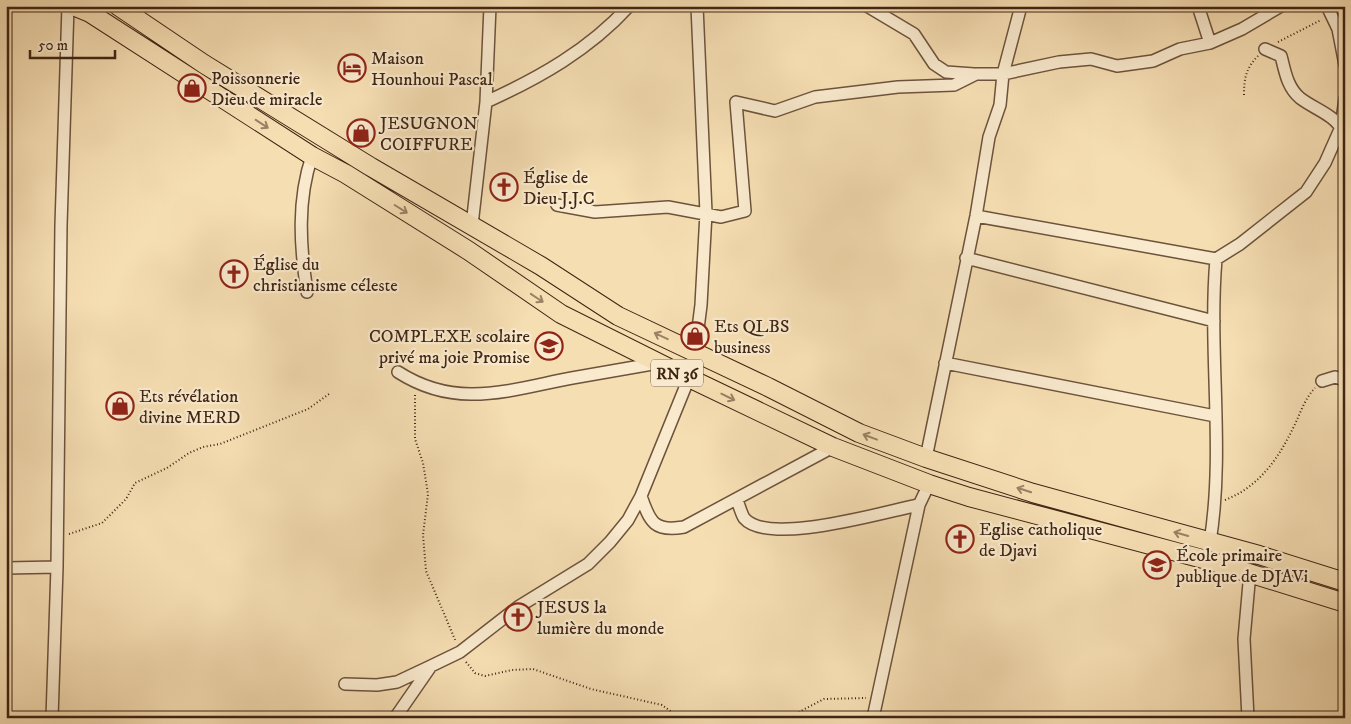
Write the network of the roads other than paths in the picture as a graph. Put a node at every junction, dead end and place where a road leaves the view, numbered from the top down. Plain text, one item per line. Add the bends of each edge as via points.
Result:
1 (68, 6) edge
2 (73, 6) edge
3 (118, 6) edge
4 (490, 6) edge
5 (629, 6) edge
6 (696, 6) edge
7 (867, 6) edge
8 (1021, 6) edge
9 (1198, 6) edge
10 (1281, 6) edge
11 (1330, 10) edge
12 (1210, 43) junction
13 (1265, 49) road end
14 (1345, 65) edge
15 (976, 74) junction
16 (1003, 74) junction
17 (1345, 99) edge
18 (486, 102) junction
19 (1343, 132) edge
20 (312, 156) junction
21 (557, 205) dead end
22 (706, 212) junction
23 (976, 216) junction
24 (472, 225) junction
25 (966, 258) junction
26 (1216, 259) junction
27 (307, 292) dead end
28 (1214, 320) junction
29 (695, 352) junction
30 (660, 363) junction
31 (946, 363) junction
32 (398, 372) dead end
33 (689, 378) junction
34 (1345, 380) edge
35 (1322, 382) road end
36 (1215, 416) junction
37 (833, 447) junction
38 (926, 458) junction
39 (929, 484) junction
40 (641, 496) junction
41 (737, 500) junction
42 (919, 505) junction
43 (1210, 542) junction
44 (57, 567) junction
45 (6, 568) edge
46 (1250, 572) junction
47 (1345, 582) edge
48 (1345, 603) edge
49 (431, 666) junction
50 (345, 684) dead end
51 (52, 718) edge
52 (395, 718) edge
53 (873, 718) edge
54 (1248, 718) edge

1 - 44 street via 61,225
2 -> 20 main road, RN 36 via 90,13
3 - 24 main road, RN 36 via 279,110
4 - 18 street
5 - 18 street via 608,29 579,51 529,82
6 - 22 street
7 - 15 street via 914,34 934,64 946,72
8 - 16 street
9 - 12 street
10 - 12 street
11 - 14 street via 1338,29
12 - 16 street via 1180,49 1153,61 1117,66 1091,59 1067,61
13 - 19 street via 1281,56 1288,84 1300,98 1318,108
15 - 16 street
15 - 22 street via 954,85 898,87 815,97 775,111 736,102 745,211 721,216
16 - 23 street via 1000,105 989,137
17 - 19 street
18 - 24 street
19 - 26 street via 1306,192
20 - 27 street via 302,199 302,263
20 -> 30 main road, RN 36 via 469,251 561,314
21 - 22 street via 595,212 668,207
22 - 29 street
23 - 25 street
23 - 26 street
29 -> 24 main road, RN 36 via 618,316
25 - 28 street
25 - 31 street
26 - 28 street
28 - 36 street
38 -> 29 main road, RN 36 via 859,433
30 - 32 street via 476,394 418,386
30 - 33 main road, RN 36
31 - 36 street
31 - 38 street
33 -> 37 main road, RN 36
33 - 40 street
34 - 35 street via 1335,377
36 - 43 street via 1216,504
37 - 39 main road, RN 36
37 - 41 street
43 -> 38 main road, RN 36 via 1033,493
39 - 42 street
39 - 46 main road, RN 36
40 - 41 street via 647,515 657,526 668,530 684,528
40 - 49 street via 628,520 588,564 518,607 460,652
41 - 42 street via 745,518 759,526 792,530 832,526
42 - 53 street
43 - 47 main road, RN 36
44 - 45 street
44 - 51 street
46 - 48 main road, RN 36
46 - 54 street via 1244,639
49 - 50 street via 397,682
49 - 52 street

